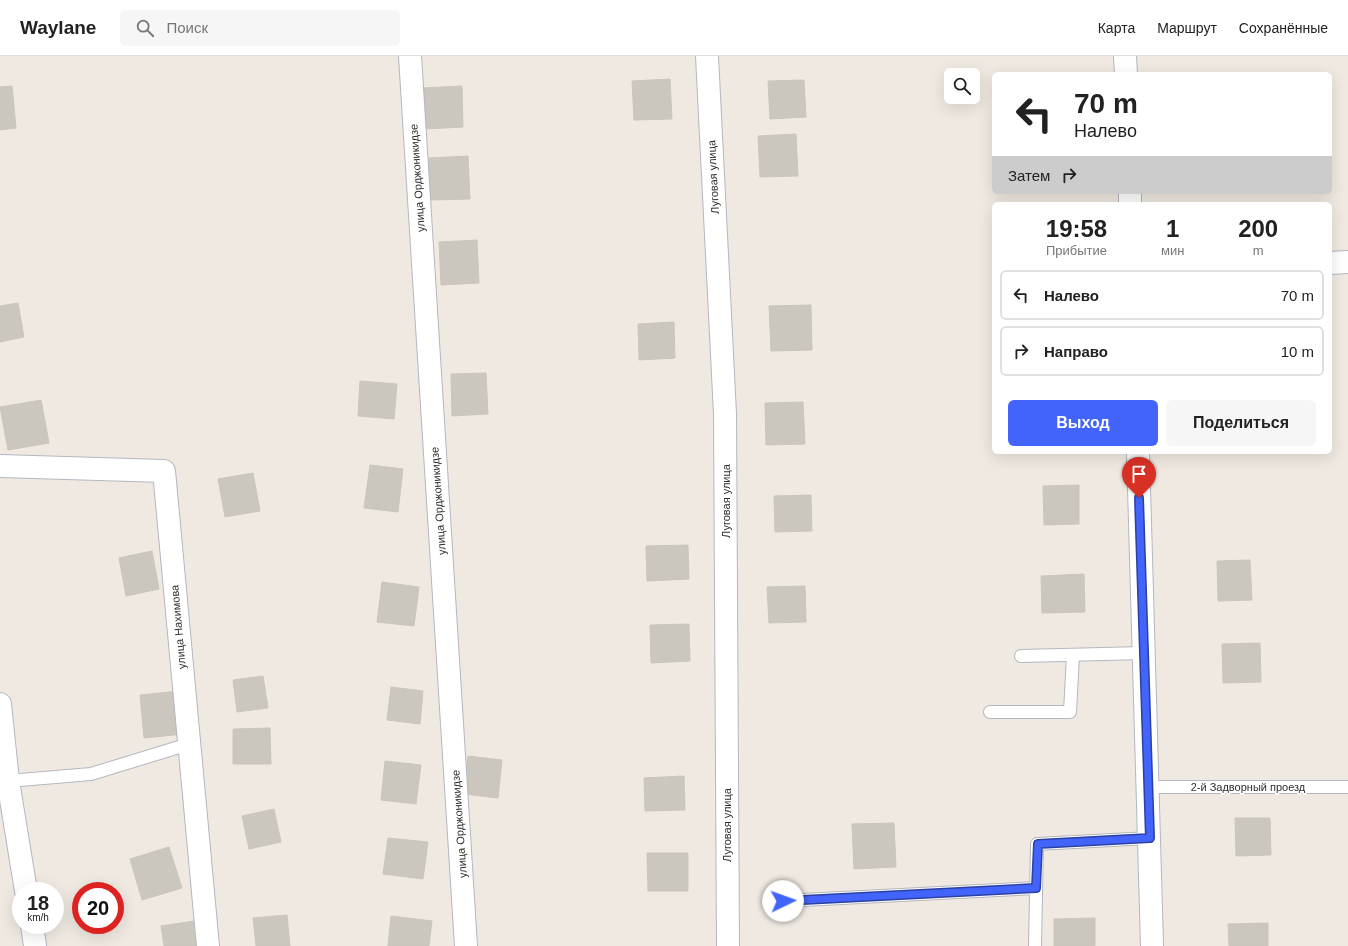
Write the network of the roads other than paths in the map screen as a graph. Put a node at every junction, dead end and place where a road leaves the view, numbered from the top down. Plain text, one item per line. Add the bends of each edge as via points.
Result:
1 (410, 56) edge
2 (707, 56) edge
3 (1125, 56) edge
4 (1126, 72) edge
5 (1348, 262) edge
6 (1332, 263) edge
7 (1138, 454) edge
8 (0, 466) edge
9 (1144, 653) junction
10 (1073, 655) junction
11 (1021, 656) dead end
12 (0, 704) edge
13 (990, 712) dead end
14 (189, 744) junction
15 (8, 782) junction
16 (1148, 787) junction
17 (1348, 787) edge
18 (1150, 838) junction
19 (25, 882) edge
20 (1036, 888) junction
21 (783, 901) dead end
22 (33, 934) edge
23 (35, 946) edge
24 (208, 946) edge
25 (466, 946) edge
26 (728, 946) edge
27 (1035, 946) edge
28 (1152, 946) edge

1 - 25 street, улица Орджоникидзе
2 - 26 street, Луговая улица via 725,414
3 - 4 street
5 - 6 street
7 - 9 street
8 - 14 street, улица Нахимова via 164,471
9 - 10 lane
9 - 16 street
10 - 11 lane
10 - 13 lane via 1070,712
12 - 15 street
14 - 15 lane via 91,774
14 - 24 street, улица Нахимова
15 - 19 street
16 - 17 lane, 2-й Задворный проезд
16 - 18 street
18 - 20 lane via 1038,844
18 - 28 street
20 - 21 lane
20 - 27 lane
22 - 23 street

